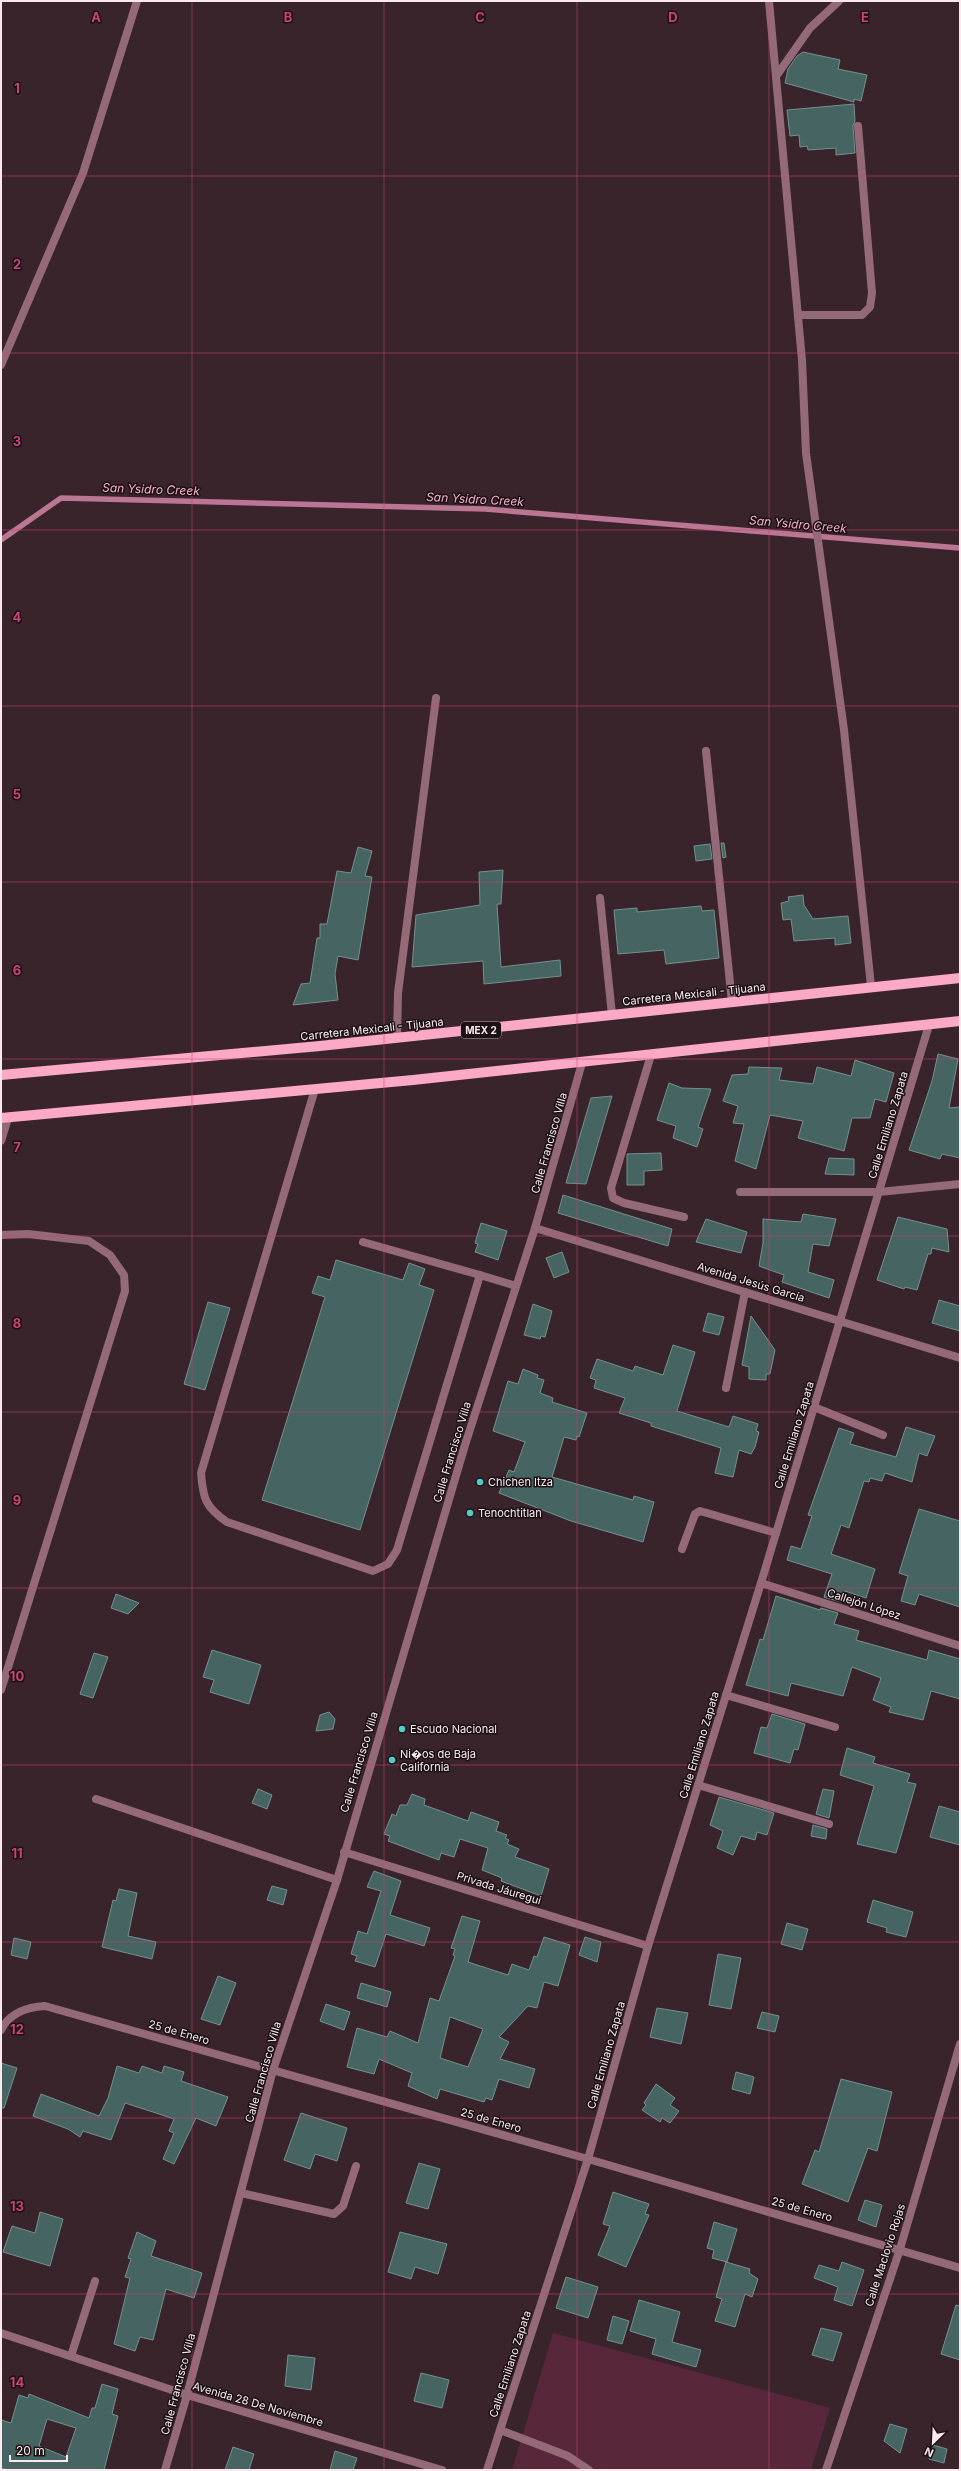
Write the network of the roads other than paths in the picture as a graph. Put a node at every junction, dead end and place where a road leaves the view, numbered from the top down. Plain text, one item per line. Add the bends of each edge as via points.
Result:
1 (137, 1) edge
2 (769, 1) edge
3 (839, 1) edge
4 (777, 75) junction
5 (858, 126) dead end
6 (799, 315) junction
7 (1, 365) edge
8 (436, 698) dead end
9 (706, 751) dead end
10 (600, 898) dead end
11 (960, 978) edge
12 (871, 986) junction
13 (732, 1002) junction
14 (612, 1015) junction
15 (960, 1021) edge
16 (929, 1025) junction
17 (397, 1038) junction
18 (651, 1055) junction
19 (582, 1063) junction
20 (1, 1075) edge
21 (315, 1089) junction
22 (4, 1118) edge
23 (1, 1141) edge
24 (960, 1184) edge
25 (740, 1192) dead end
26 (879, 1192) junction
27 (684, 1217) dead end
28 (535, 1228) junction
29 (1, 1236) edge
30 (363, 1242) dead end
31 (480, 1275) junction
32 (516, 1286) junction
33 (745, 1292) junction
34 (840, 1321) junction
35 (960, 1358) edge
36 (726, 1388) dead end
37 (814, 1407) junction
38 (883, 1435) dead end
39 (776, 1533) junction
40 (682, 1550) dead end
41 (761, 1583) junction
42 (960, 1646) edge
43 (1, 1690) edge
44 (726, 1695) junction
45 (835, 1726) dead end
46 (698, 1785) junction
47 (96, 1799) dead end
48 (829, 1824) dead end
49 (344, 1852) junction
50 (337, 1880) junction
51 (648, 1946) junction
52 (1, 2030) edge
53 (960, 2044) edge
54 (273, 2070) junction
55 (588, 2159) junction
56 (356, 2166) dead end
57 (241, 2192) junction
58 (900, 2249) junction
59 (960, 2268) edge
60 (95, 2281) dead end
61 (1, 2333) edge
62 (71, 2356) junction
63 (188, 2395) junction
64 (500, 2430) junction
65 (165, 2470) edge
66 (442, 2470) edge
67 (487, 2470) edge
68 (589, 2470) edge
69 (826, 2470) edge

1 - 7 street via 83,173
2 - 4 street
3 - 4 street via 810,28
4 - 6 street
5 - 6 street via 872,293 870,307 862,315
6 - 12 street via 806,452 844,730
8 - 17 street via 398,993
9 - 13 street
10 - 14 street
11 - 12 main road, Carretera Mexicali - Tijuana / MEX 2
12 - 13 main road, Carretera Mexicali - Tijuana / MEX 2
13 - 14 main road, Carretera Mexicali - Tijuana / MEX 2
14 - 17 main road, Carretera Mexicali - Tijuana / MEX 2
15 - 16 main road
16 - 18 main road
16 - 26 street, Calle Emiliano Zapata
17 - 20 main road, Carretera Mexicali - Tijuana / MEX 2
18 - 19 main road
18 - 27 street via 611,1188 613,1198
19 - 21 main road
19 - 28 street, Calle Francisco Villa
21 - 22 main road
21 - 31 street via 201,1473 202,1494 212,1512 227,1522 373,1571 388,1564 397,1550
22 - 23 street
24 - 26 street
25 - 26 street
26 - 34 street, Calle Emiliano Zapata
28 - 32 street, Calle Francisco Villa
28 - 33 street, Avenida Jesús García
29 - 43 street via 28,1234 88,1241 110,1255 124,1274 125,1291
30 - 31 street
31 - 32 street
32 - 49 street, Calle Francisco Villa via 465,1445
33 - 34 street, Avenida Jesús García
33 - 36 street
34 - 35 street, Avenida Jesús García
34 - 37 street, Calle Emiliano Zapata
37 - 38 street
37 - 39 street, Calle Emiliano Zapata
39 - 40 street via 700,1511 695,1514
39 - 41 street, Calle Emiliano Zapata
41 - 42 street, Callejón López
41 - 44 street, Calle Emiliano Zapata
44 - 45 street
44 - 46 street, Calle Emiliano Zapata
46 - 48 street
46 - 51 street, Calle Emiliano Zapata
47 - 50 street
49 - 50 street, Calle Francisco Villa
49 - 51 street, Privada Jáuregui
50 - 54 street, Calle Francisco Villa
51 - 55 street, Calle Emiliano Zapata
52 - 54 street, 25 de Enero via 14,2014 30,2007 45,2006
53 - 58 street, Calle Maclovio Rojas
54 - 55 street, 25 de Enero
54 - 57 street, Calle Francisco Villa
55 - 58 street, 25 de Enero
55 - 64 street, Calle Emiliano Zapata
56 - 57 street via 343,2206 334,2214
57 - 63 street, Calle Francisco Villa
58 - 59 street, 25 de Enero
58 - 69 street, Calle Maclovio Rojas
60 - 62 street
61 - 62 street, Avenida 28 De Noviembre
62 - 63 street, Avenida 28 De Noviembre
63 - 65 street, Calle Francisco Villa
63 - 66 street, Avenida 28 De Noviembre
64 - 67 street, Calle Emiliano Zapata
64 - 68 street via 568,2456

